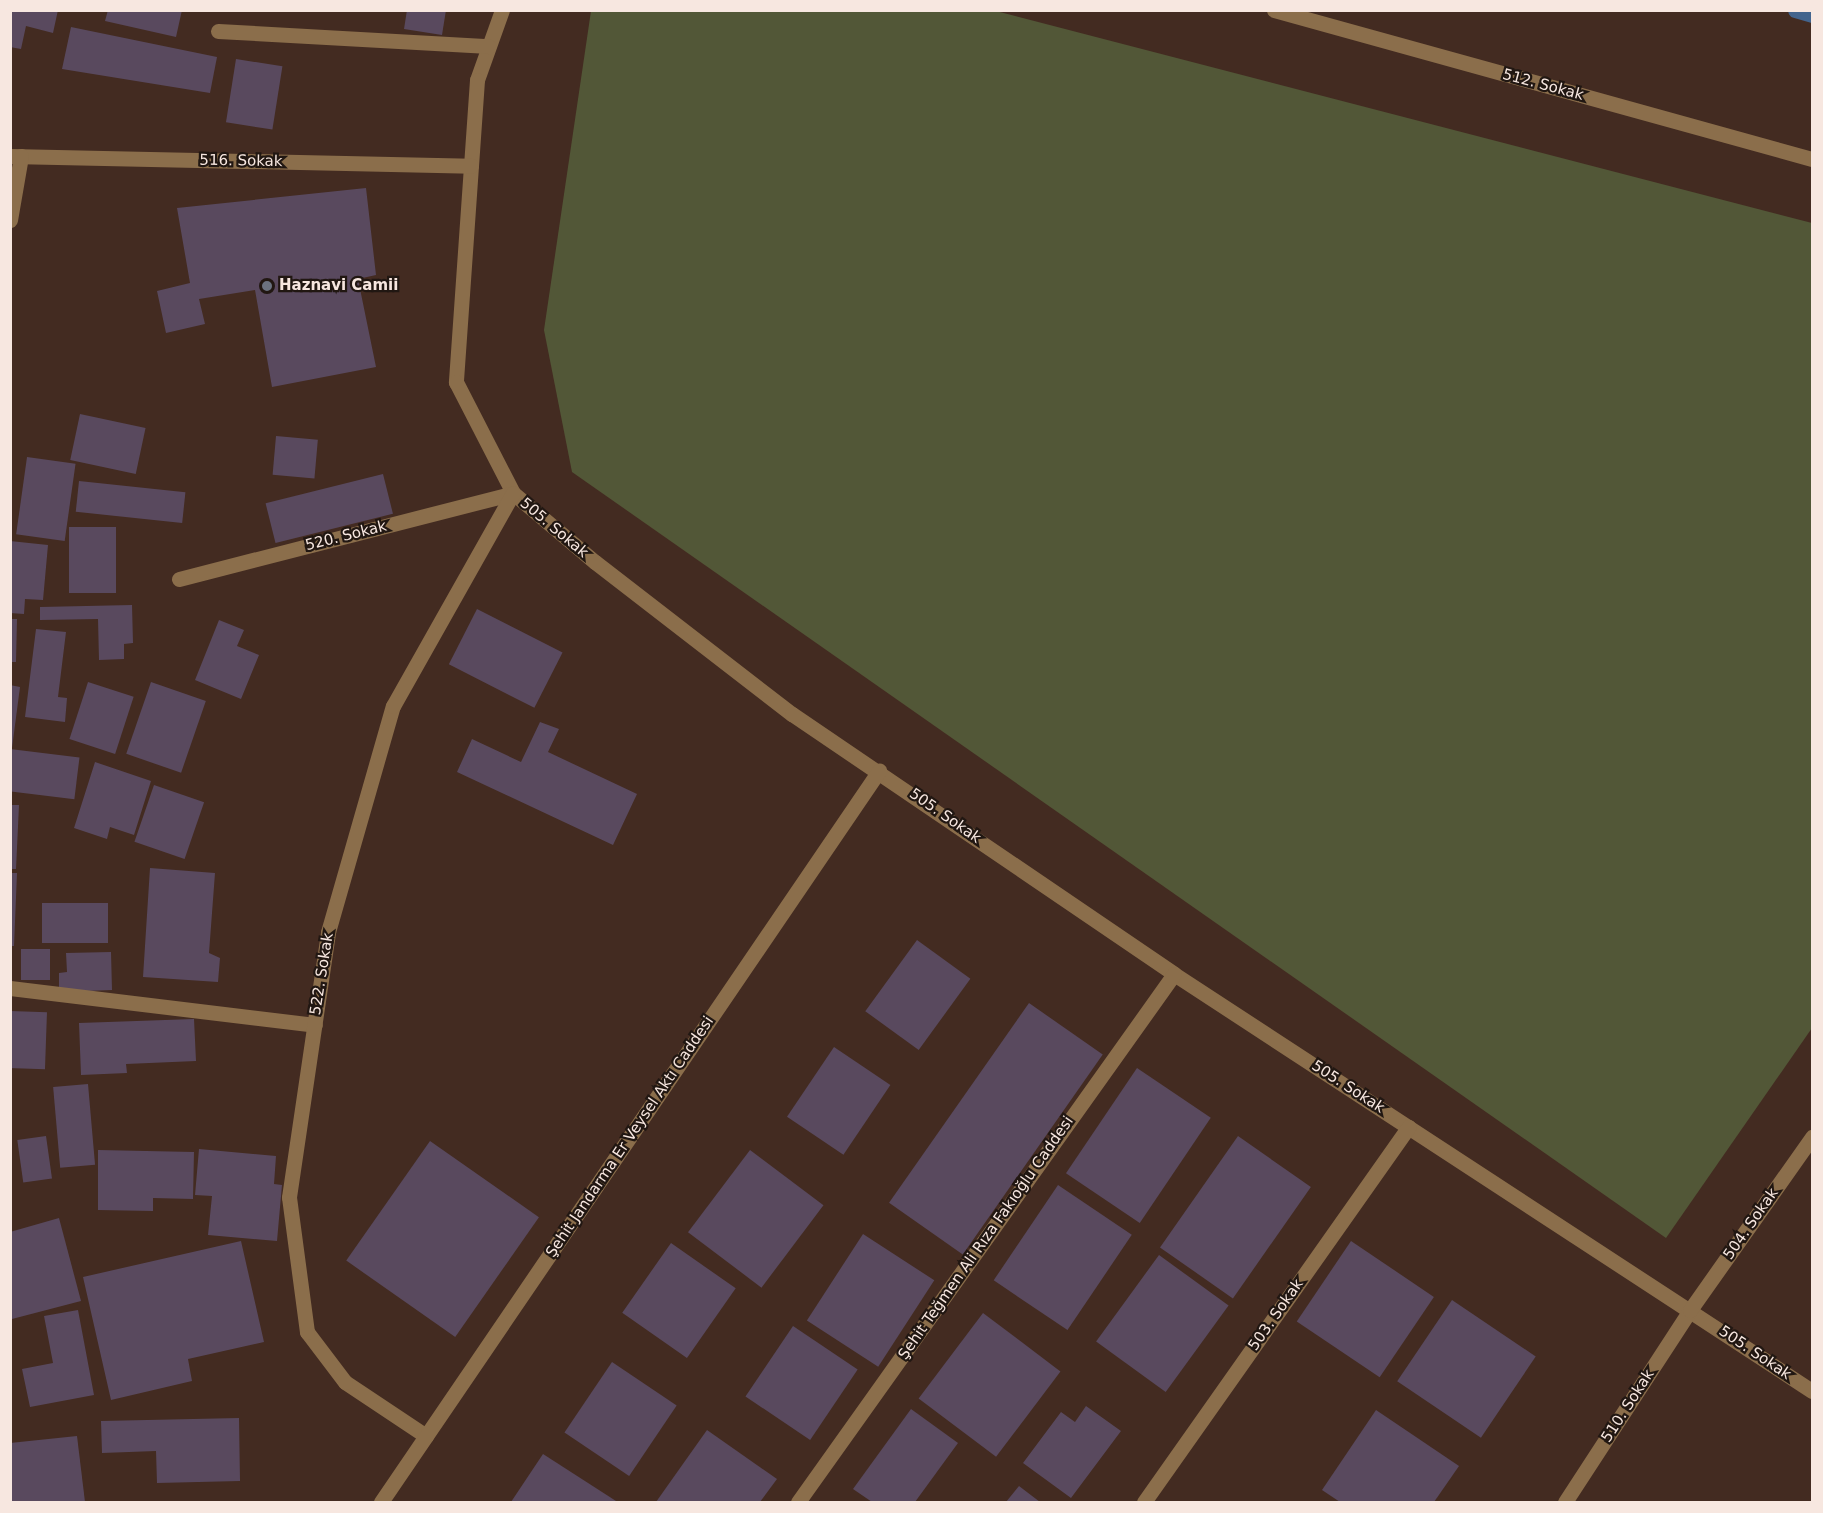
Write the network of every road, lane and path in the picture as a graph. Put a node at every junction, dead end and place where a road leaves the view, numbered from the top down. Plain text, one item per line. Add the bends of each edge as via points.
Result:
1 (502, 10) edge
2 (1274, 10) edge
3 (218, 31) dead end
4 (489, 46) junction
5 (16, 156) edge
6 (1812, 159) edge
7 (471, 166) junction
8 (10, 220) edge
9 (513, 494) junction
10 (179, 579) dead end
11 (879, 771) junction
12 (1174, 974) junction
13 (10, 988) edge
14 (315, 1025) junction
15 (1408, 1127) junction
16 (1812, 1137) edge
17 (1690, 1310) junction
18 (1812, 1391) edge
19 (426, 1436) junction
20 (381, 1503) edge
21 (798, 1503) edge
22 (1144, 1503) edge
23 (1565, 1503) edge

1 - 4 street, 505. Sokak
2 - 6 street, 512. Sokak
3 - 4 street
4 - 7 street, 505. Sokak via 477,80
5 - 7 street, 516. Sokak
5 - 8 street
7 - 9 street, 505. Sokak via 456,382
9 - 10 street, 520. Sokak
9 - 11 street, 505. Sokak via 792,714
9 - 14 street, 522. Sokak via 393,706 328,932
11 - 12 street, 505. Sokak
11 - 19 street, Şehit Jandarma Er Veysel Aktı Caddesi
12 - 15 street, 505. Sokak
12 - 21 street, Şehit Teğmen Ali Rıza Fakıoğlu Caddesi
13 - 14 street
14 - 19 street, 522. Sokak via 289,1197 307,1332 345,1382
15 - 17 street, 505. Sokak
15 - 22 street, 503. Sokak
16 - 17 street, 504. Sokak
17 - 18 street, 505. Sokak
17 - 23 street, 510. Sokak
19 - 20 street, Şehit Jandarma Er Veysel Aktı Caddesi

